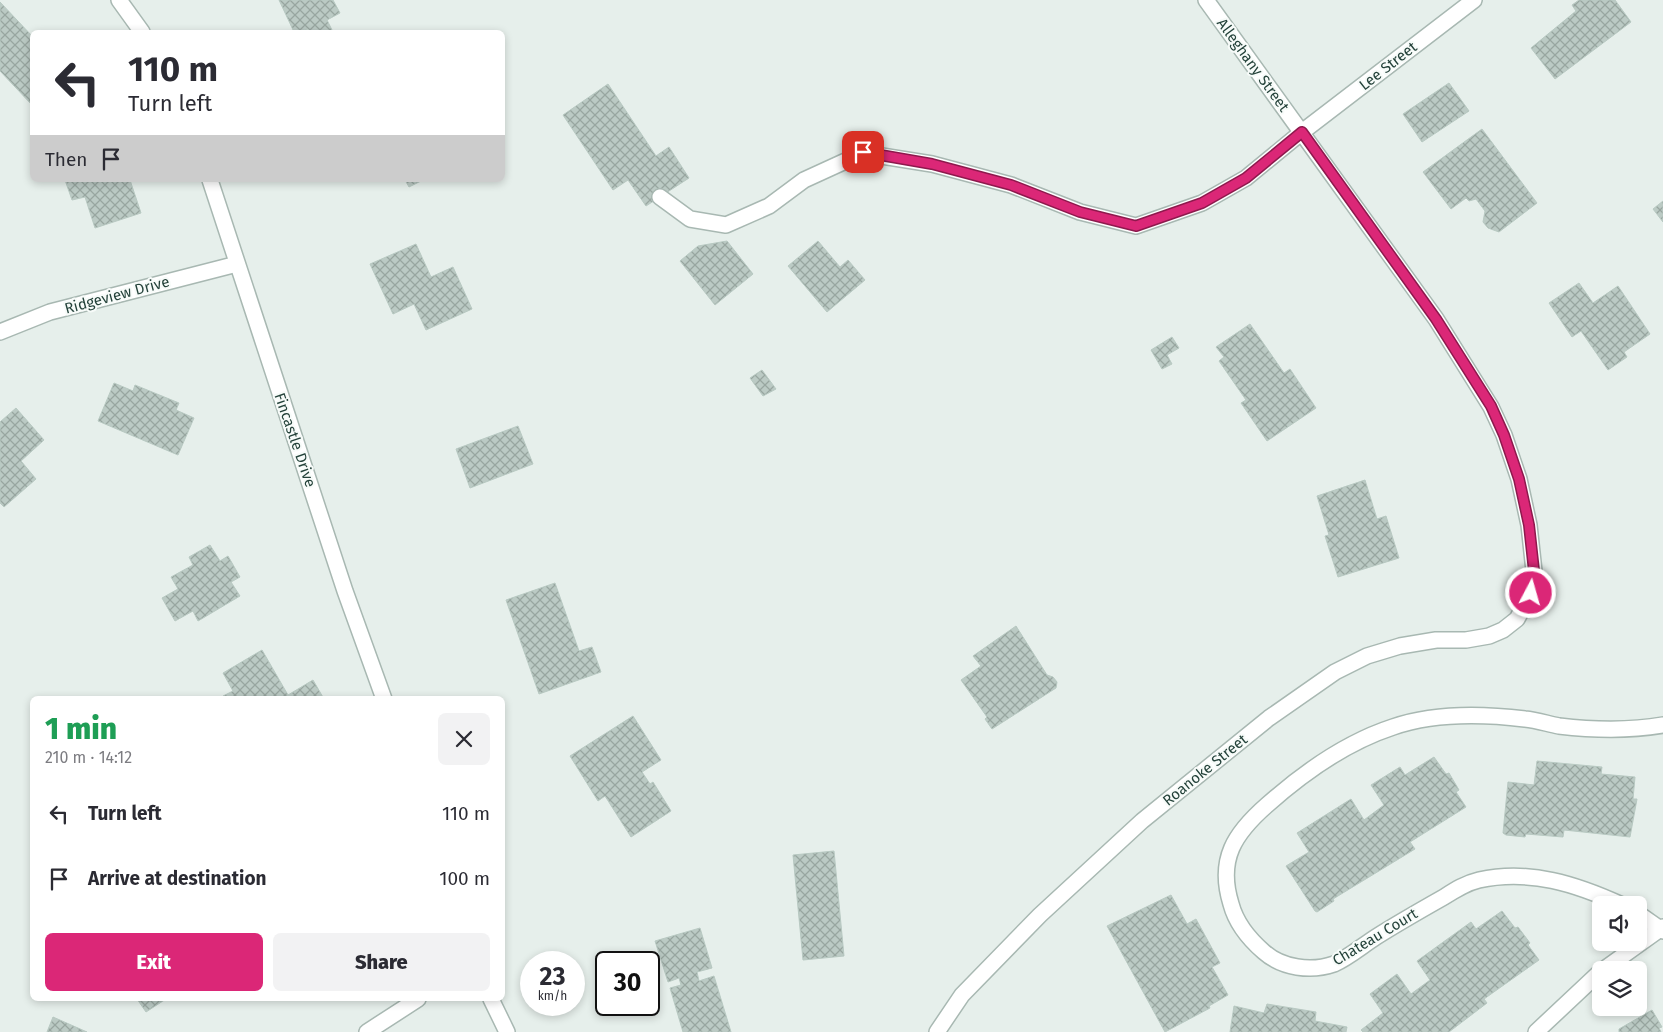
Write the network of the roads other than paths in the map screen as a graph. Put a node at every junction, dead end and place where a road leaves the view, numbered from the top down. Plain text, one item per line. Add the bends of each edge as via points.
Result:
1 (119, 0) edge
2 (1206, 0) edge
3 (1474, 0) edge
4 (141, 30) edge
5 (1302, 132) junction
6 (211, 182) edge
7 (660, 197) dead end
8 (237, 264) junction
9 (0, 332) edge
10 (1528, 602) joint
11 (383, 696) edge
12 (1663, 725) edge
13 (1602, 896) edge
14 (1647, 919) edge
15 (1662, 929) edge
16 (1616, 961) edge
17 (1592, 980) edge
18 (415, 1001) edge
19 (492, 1001) edge
20 (367, 1032) edge
21 (507, 1032) edge
22 (937, 1032) edge
23 (1536, 1032) edge

1 - 4 street
2 - 5 street, Alleghany Street
3 - 5 street, Lee Street
5 - 7 street, Lee Street via 1246,178 1202,203 1136,226 1080,212 1011,185 932,164 863,152 804,180 768,206 726,224 690,219
5 - 10 street, Alleghany Street via 1436,319 1491,406 1519,479 1529,525 1534,571
6 - 8 street, Fincastle Drive
8 - 9 street, Ridgeview Drive via 50,312
8 - 11 street, Fincastle Drive
10 - 22 street, Roanoke Street via 1518,619 1490,636 1400,646 1367,656 1306,691 1184,786 1040,915 962,995
12 - 13 street, Chateau Court via 1601,729 1497,717 1444,718 1393,726 1353,745 1306,774 1245,824 1228,858 1226,887 1232,909 1253,943 1286,965 1304,968 1336,963 1394,925 1476,880 1527,875
14 - 15 street
15 - 16 street
17 - 23 street
18 - 20 street
19 - 21 street

